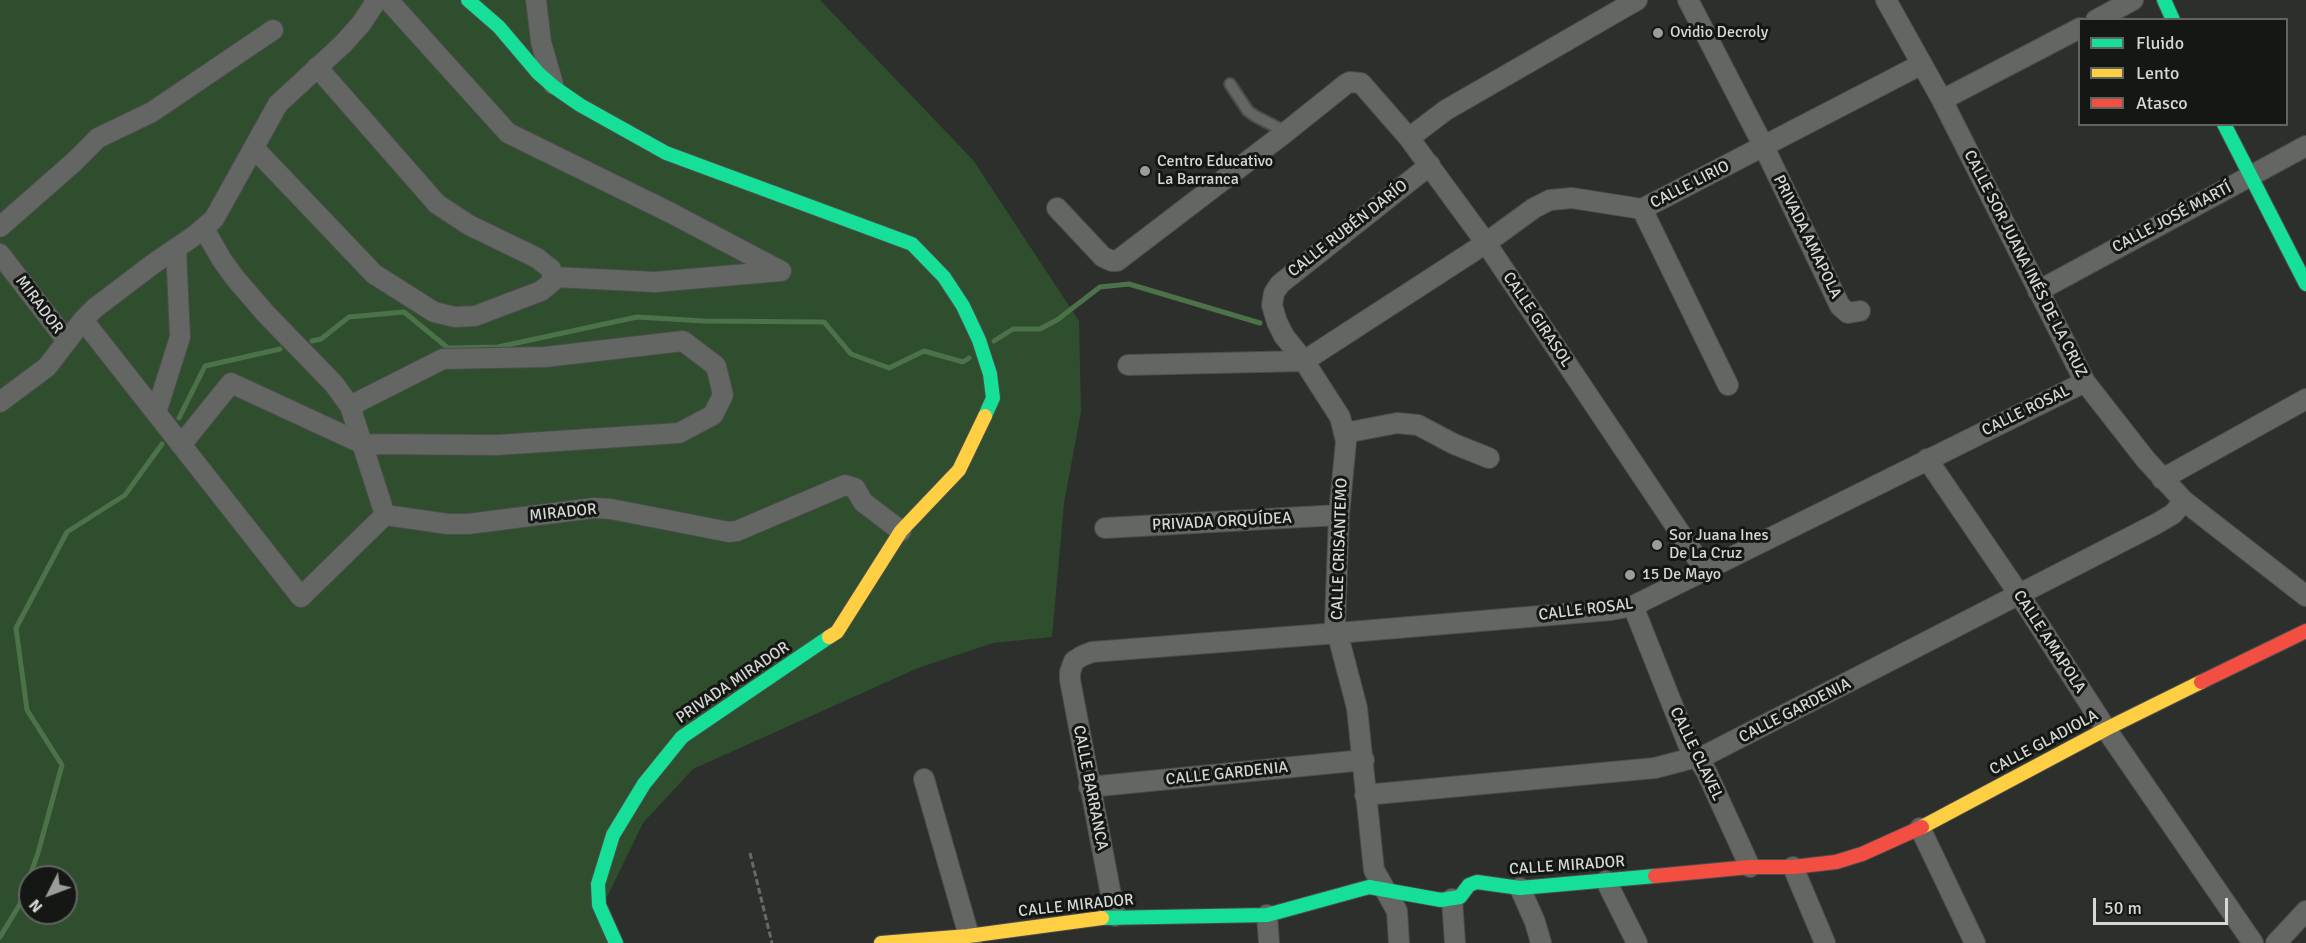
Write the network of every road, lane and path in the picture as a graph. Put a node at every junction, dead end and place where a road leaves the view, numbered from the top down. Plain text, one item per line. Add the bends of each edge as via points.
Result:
1 (376, 0) edge
2 (388, 0) edge
3 (468, 0) edge
4 (536, 0) edge
5 (1637, 0) edge
6 (1688, 0) edge
7 (1886, 0) edge
8 (2133, 0) edge
9 (2164, 0) edge
10 (2100, 18) edge
11 (2172, 18) edge
12 (2078, 29) edge
13 (273, 30) dead end
14 (1922, 64) junction
15 (317, 67) junction
16 (1230, 84) dead end
17 (554, 87) junction
18 (1942, 100) junction
19 (2225, 126) edge
20 (1286, 132) junction
21 (1409, 138) junction
22 (2306, 146) edge
23 (254, 147) junction
24 (1764, 147) junction
25 (1430, 165) junction
26 (2249, 177) junction
27 (1057, 208) dead end
28 (1642, 209) junction
29 (0, 227) edge
30 (204, 229) junction
31 (1486, 243) junction
32 (176, 248) junction
33 (0, 254) edge
34 (554, 277) junction
35 (2306, 284) edge
36 (2038, 291) junction
37 (1860, 311) dead end
38 (83, 320) junction
39 (67, 341) junction
40 (1128, 365) dead end
41 (1308, 366) junction
42 (2085, 382) junction
43 (1728, 385) dead end
44 (2306, 399) edge
45 (0, 402) edge
46 (350, 406) junction
47 (156, 413) junction
48 (1345, 433) junction
49 (181, 444) junction
50 (363, 444) junction
51 (1489, 458) dead end
52 (1926, 459) junction
53 (2162, 479) junction
54 (2184, 501) junction
55 (385, 515) junction
56 (1339, 515) junction
57 (1105, 528) dead end
58 (900, 531) junction
59 (1705, 570) junction
60 (2019, 594) junction
61 (2306, 596) edge
62 (1633, 606) junction
63 (2306, 631) edge
64 (1338, 633) junction
65 (1074, 661) joint
66 (2106, 729) junction
67 (1697, 758) junction
68 (1364, 760) junction
69 (924, 779) dead end
70 (1089, 787) junction
71 (1365, 795) junction
72 (1920, 828) junction
73 (750, 853) dead end
74 (1750, 867) junction
75 (1793, 867) junction
76 (1606, 881) junction
77 (1520, 888) junction
78 (1383, 889) junction
79 (1452, 899) junction
80 (2306, 911) edge
81 (1267, 915) junction
82 (1115, 916) junction
83 (998, 937) edge
84 (970, 939) edge
85 (616, 943) edge
86 (772, 943) edge
87 (881, 943) edge
88 (1269, 943) edge
89 (1399, 943) edge
90 (1455, 943) edge
91 (1541, 943) edge
92 (1637, 943) edge
93 (1825, 943) edge
94 (1975, 943) edge
95 (2253, 943) edge
96 (2276, 943) edge

1 - 15 street via 361,24
2 - 34 street via 508,133 781,271 655,282
3 - 17 street, PRIVADA MIRADOR via 493,21
4 - 17 street via 541,42
5 - 21 street via 1446,110
6 - 24 street
7 - 14 street, CALLE SOR JUANA INÉS DE LA CRUZ
8 - 10 street
9 - 11 street
12 - 18 street
13 - 29 street via 152,112 98,138
14 - 18 street, CALLE SOR JUANA INÉS DE LA CRUZ
14 - 24 street, CALLE LIRIO
15 - 23 street via 278,104
15 - 34 street via 437,204 469,225 537,258 551,269
16 - 20 lane via 1248,111
17 - 58 street, PRIVADA MIRADOR via 579,105 686,162 912,244 944,277 979,340 993,398 959,470
18 - 36 street, CALLE SOR JUANA INÉS DE LA CRUZ
19 - 26 street
20 - 21 street, CALLE GIRASOL via 1355,81 1365,86
20 - 27 street via 1117,261 1103,257
21 - 25 street, CALLE GIRASOL
22 - 26 street, CALLE JOSÉ MARTÍ
23 - 30 street via 220,211
23 - 34 street via 374,274 434,312 455,318 475,316 541,291
24 - 28 street, CALLE LIRIO
24 - 37 street, PRIVADA AMAPOLA via 1840,306 1848,313
25 - 31 street, CALLE GIRASOL
25 - 41 street, CALLE RUBÉN DARÍO via 1280,284 1272,305 1277,322
26 - 35 street
26 - 36 street, CALLE JOSÉ MARTÍ
28 - 31 street, CALLE LIRIO via 1572,198 1550,200
28 - 43 street
30 - 32 street
30 - 46 street via 235,278
31 - 41 street, CALLE LIRIO
31 - 59 street, CALLE GIRASOL
32 - 38 street
32 - 47 street via 180,337
33 - 39 street, MIRADOR
36 - 42 street, CALLE SOR JUANA INÉS DE LA CRUZ
38 - 39 street
38 - 47 street
39 - 45 street, MIRADOR via 47,367
40 - 41 street
41 - 48 street, CALLE CRISANTEMO via 1340,417
42 - 52 street, CALLE ROSAL
42 - 53 street, CALLE SOR JUANA INÉS DE LA CRUZ
44 - 53 street
46 - 50 street
46 - 50 street via 442,359 545,357 683,341 716,366 723,395 713,415 679,433 497,445
47 - 49 street
48 - 51 street via 1398,423 1418,425
48 - 56 street, CALLE CRISANTEMO
49 - 50 street via 231,383
49 - 55 street via 301,597
50 - 55 street
52 - 59 street, CALLE ROSAL
52 - 60 street, CALLE AMAPOLA
53 - 54 street, CALLE SOR JUANA INÉS DE LA CRUZ
54 - 60 street, CALLE GARDENIA via 2167,519
54 - 61 street, CALLE SOR JUANA INÉS DE LA CRUZ
55 - 58 street, MIRADOR via 468,524 594,508 729,532 845,485 855,488 863,502
56 - 57 street, PRIVADA ORQUÍDEA
56 - 64 street, CALLE CRISANTEMO via 1334,613
58 - 85 street, PRIVADA MIRADOR via 837,632 682,737 644,784 612,835 598,884 601,912
59 - 62 street, CALLE ROSAL
60 - 66 street, CALLE AMAPOLA
60 - 67 street, CALLE GARDENIA
62 - 64 street, CALLE ROSAL
62 - 67 street, CALLE CLAVEL
63 - 66 street, CALLE GLADIOLA
64 - 65 street, CALLE ROSAL via 1092,652
64 - 68 street, CALLE CRISANTEMO via 1357,708
65 - 70 street, CALLE BARRANCA via 1070,680
66 - 72 street, CALLE GLADIOLA
66 - 95 street, CALLE AMAPOLA
67 - 71 street, CALLE GARDENIA via 1655,768
67 - 74 street, CALLE CLAVEL
68 - 70 street, CALLE GARDENIA
68 - 71 street, CALLE CRISANTEMO
69 - 84 street
70 - 82 street, CALLE BARRANCA
71 - 78 street, CALLE CRISANTEMO via 1374,870
72 - 75 street, CALLE GLADIOLA via 1836,862
72 - 94 street
73 - 86 path
74 - 75 street, CALLE MIRADOR
74 - 76 street, CALLE MIRADOR
75 - 93 street
76 - 77 street, CALLE MIRADOR
76 - 92 street
77 - 79 street, CALLE MIRADOR via 1477,882
77 - 91 street
78 - 79 street, CALLE MIRADOR via 1431,899
78 - 81 street, CALLE MIRADOR via 1365,888
78 - 89 street, CALLE CRISANTEMO via 1397,911
79 - 90 street
80 - 96 street
81 - 82 street, CALLE MIRADOR
81 - 88 street
82 - 83 street, CALLE MIRADOR
83 - 84 street
84 - 87 street

